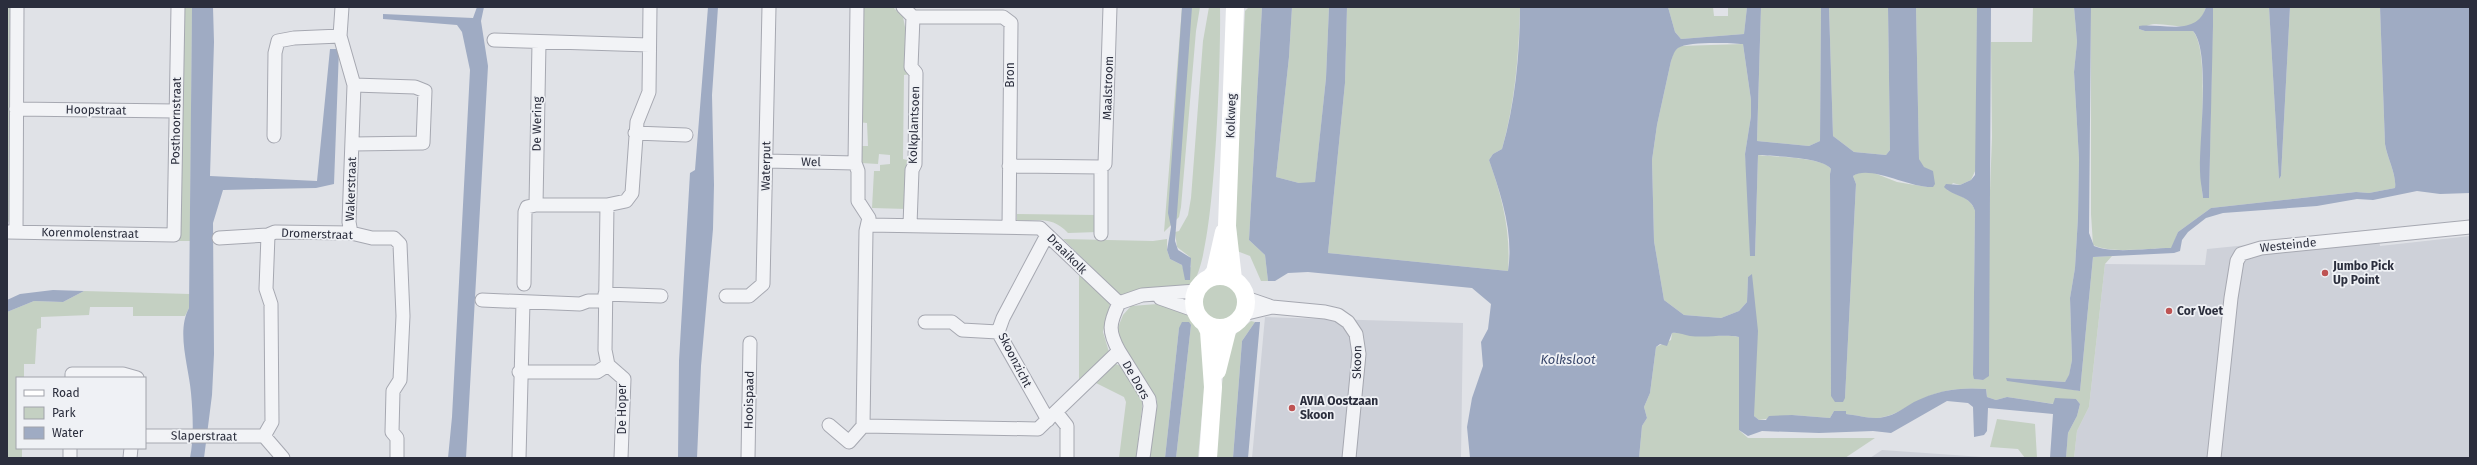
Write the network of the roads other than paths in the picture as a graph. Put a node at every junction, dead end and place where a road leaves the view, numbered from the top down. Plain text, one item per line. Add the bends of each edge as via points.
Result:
1 (17, 7) edge
2 (178, 7) edge
3 (342, 7) edge
4 (650, 7) edge
5 (769, 7) edge
6 (857, 7) edge
7 (903, 7) edge
8 (1110, 7) edge
9 (1235, 7) edge
10 (1003, 12) edge
11 (913, 17) junction
12 (340, 36) junction
13 (494, 40) dead end
14 (539, 43) junction
15 (649, 45) junction
16 (354, 84) junction
17 (16, 109) junction
18 (176, 111) junction
19 (635, 133) junction
20 (686, 135) dead end
21 (274, 136) dead end
22 (353, 144) junction
23 (766, 161) junction
24 (855, 163) junction
25 (1009, 166) junction
26 (1101, 167) junction
27 (607, 204) junction
28 (536, 205) junction
29 (868, 225) junction
30 (910, 225) junction
31 (1226, 226) junction
32 (1008, 227) junction
33 (2470, 228) edge
34 (11, 231) edge
35 (351, 233) junction
36 (1101, 234) dead end
37 (174, 235) joint
38 (1047, 235) junction
39 (268, 236) junction
40 (219, 238) dead end
41 (1210, 278) junction
42 (1233, 279) junction
43 (524, 284) dead end
44 (1196, 291) junction
45 (1150, 295) junction
46 (661, 296) dead end
47 (726, 296) dead end
48 (605, 297) junction
49 (482, 300) dead end
50 (522, 302) junction
51 (1119, 303) junction
52 (1245, 306) junction
53 (1194, 310) junction
54 (925, 322) dead end
55 (1206, 325) junction
56 (1228, 327) junction
57 (998, 332) junction
58 (750, 343) dead end
59 (1119, 351) junction
60 (608, 365) junction
61 (519, 372) junction
62 (72, 377) edge
63 (133, 377) edge
64 (1213, 387) junction
65 (1052, 416) junction
66 (829, 425) dead end
67 (863, 426) junction
68 (146, 436) edge
69 (264, 436) junction
70 (282, 458) edge
71 (397, 458) edge
72 (518, 458) edge
73 (621, 458) edge
74 (748, 458) edge
75 (1067, 458) edge
76 (1143, 458) edge
77 (1208, 458) edge
78 (1349, 458) edge
79 (2214, 458) edge

1 - 17 street
2 - 18 street, Posthoornstraat
3 - 12 street, Wakerstraat
4 - 15 street
5 - 23 street, Waterput
6 - 24 street
7 - 11 street
8 - 26 street, Maalstroom via 1105,164
9 - 31 street, Kolkweg
10 - 11 street, Bron
10 - 25 street, Bron via 1010,23
11 - 30 street, Kolkplantsoen via 911,68 916,73 915,164 912,170
12 - 16 street, Wakerstraat
12 - 21 street via 278,41 275,53
13 - 14 street
14 - 15 street
14 - 28 street, De Wering
15 - 19 street via 649,92
16 - 22 street, Wakerstraat
16 - 22 street, Wakerstraat via 415,87 425,91 423,143
17 - 18 street, Hoopstraat
17 - 34 street
18 - 37 street, Posthoornstraat
19 - 20 street
19 - 27 street via 636,169 632,193 626,201
22 - 35 street, Wakerstraat via 349,222
23 - 24 street, Wel
23 - 47 street, Waterput via 763,284 749,296
24 - 29 street via 858,171 858,201 869,218
25 - 26 street
25 - 32 street, Bron
26 - 36 street, Maalstroom
27 - 28 street
27 - 48 street
28 - 43 street via 527,207 525,212
29 - 30 street, Draaikolk
29 - 67 street
30 - 32 street, Draaikolk
31 - 41 street, Kolkweg via 1214,272
31 - 42 street, Kolkweg
32 - 38 street, Draaikolk via 1040,228
33 - 79 street, Westeinde via 2261,248 2241,254 2236,261 2231,298
34 - 37 street, Korenmolenstraat
35 - 39 street, Dromerstraat via 275,232
35 - 71 street, Dromerstraat via 372,238 394,238 400,244 403,316 400,380 393,391 392,432 397,438
38 - 51 street, Draaikolk
38 - 57 street, Skoonzicht
39 - 40 street
39 - 69 street, Dromerstraat via 266,289 271,304 272,422
41 - 42 street via 1221,276
41 - 44 street
42 - 52 street
44 - 45 street
44 - 53 street
45 - 51 street
45 - 53 street
46 - 48 street
48 - 50 street via 580,304
48 - 60 street via 604,350
49 - 50 street
50 - 61 street
51 - 59 street via 1112,318 1110,335
52 - 56 street via 1236,324
52 - 78 street, Skoon via 1325,312 1338,315 1348,322 1356,334 1359,354
53 - 55 street
54 - 57 street via 952,322 962,330
55 - 56 street via 1218,329
55 - 64 street via 1209,332
56 - 64 street
57 - 65 street, Skoonzicht
58 - 74 street, Hooispaad
59 - 65 street
59 - 76 street, De Dors via 1149,399
60 - 61 street via 598,372
60 - 73 street, De Hoper via 624,380
61 - 72 street
62 - 63 street via 72,374 122,374
64 - 77 street
65 - 67 street via 1038,429
65 - 75 street via 1067,426
66 - 67 street via 849,442
68 - 69 street, Slaperstraat
69 - 70 street

